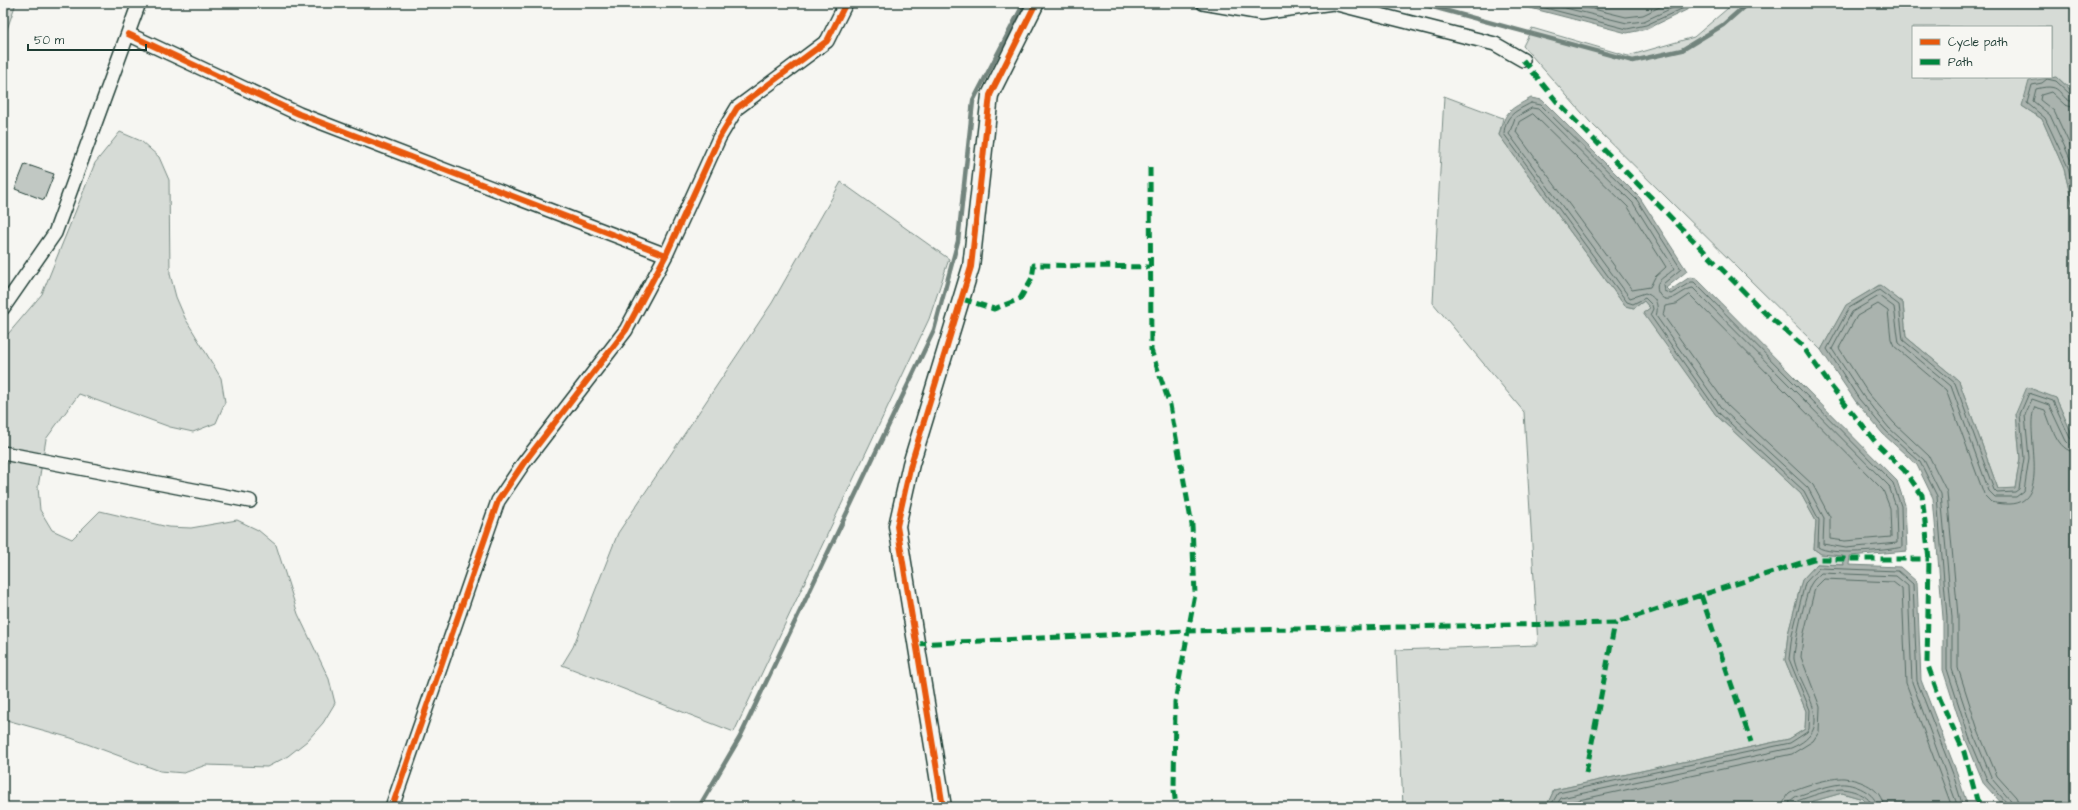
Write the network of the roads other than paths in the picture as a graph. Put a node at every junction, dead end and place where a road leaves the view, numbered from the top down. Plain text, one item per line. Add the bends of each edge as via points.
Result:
1 (139, 3) edge
2 (846, 3) edge
3 (1036, 3) edge
4 (1203, 3) edge
5 (128, 34) junction
6 (1523, 60) dead end
7 (666, 255) junction
8 (3, 308) edge
9 (3, 453) edge
10 (250, 501) dead end
11 (392, 807) edge
12 (943, 807) edge

1 - 5 street
2 - 7 street via 827,41 737,108 719,138
3 - 12 street via 990,95 971,267 910,464 897,526
4 - 6 street via 1261,13 1333,3 1495,44
5 - 7 street via 299,114
5 - 8 street via 55,233
7 - 11 street via 626,330 523,464 498,501
9 - 10 street

